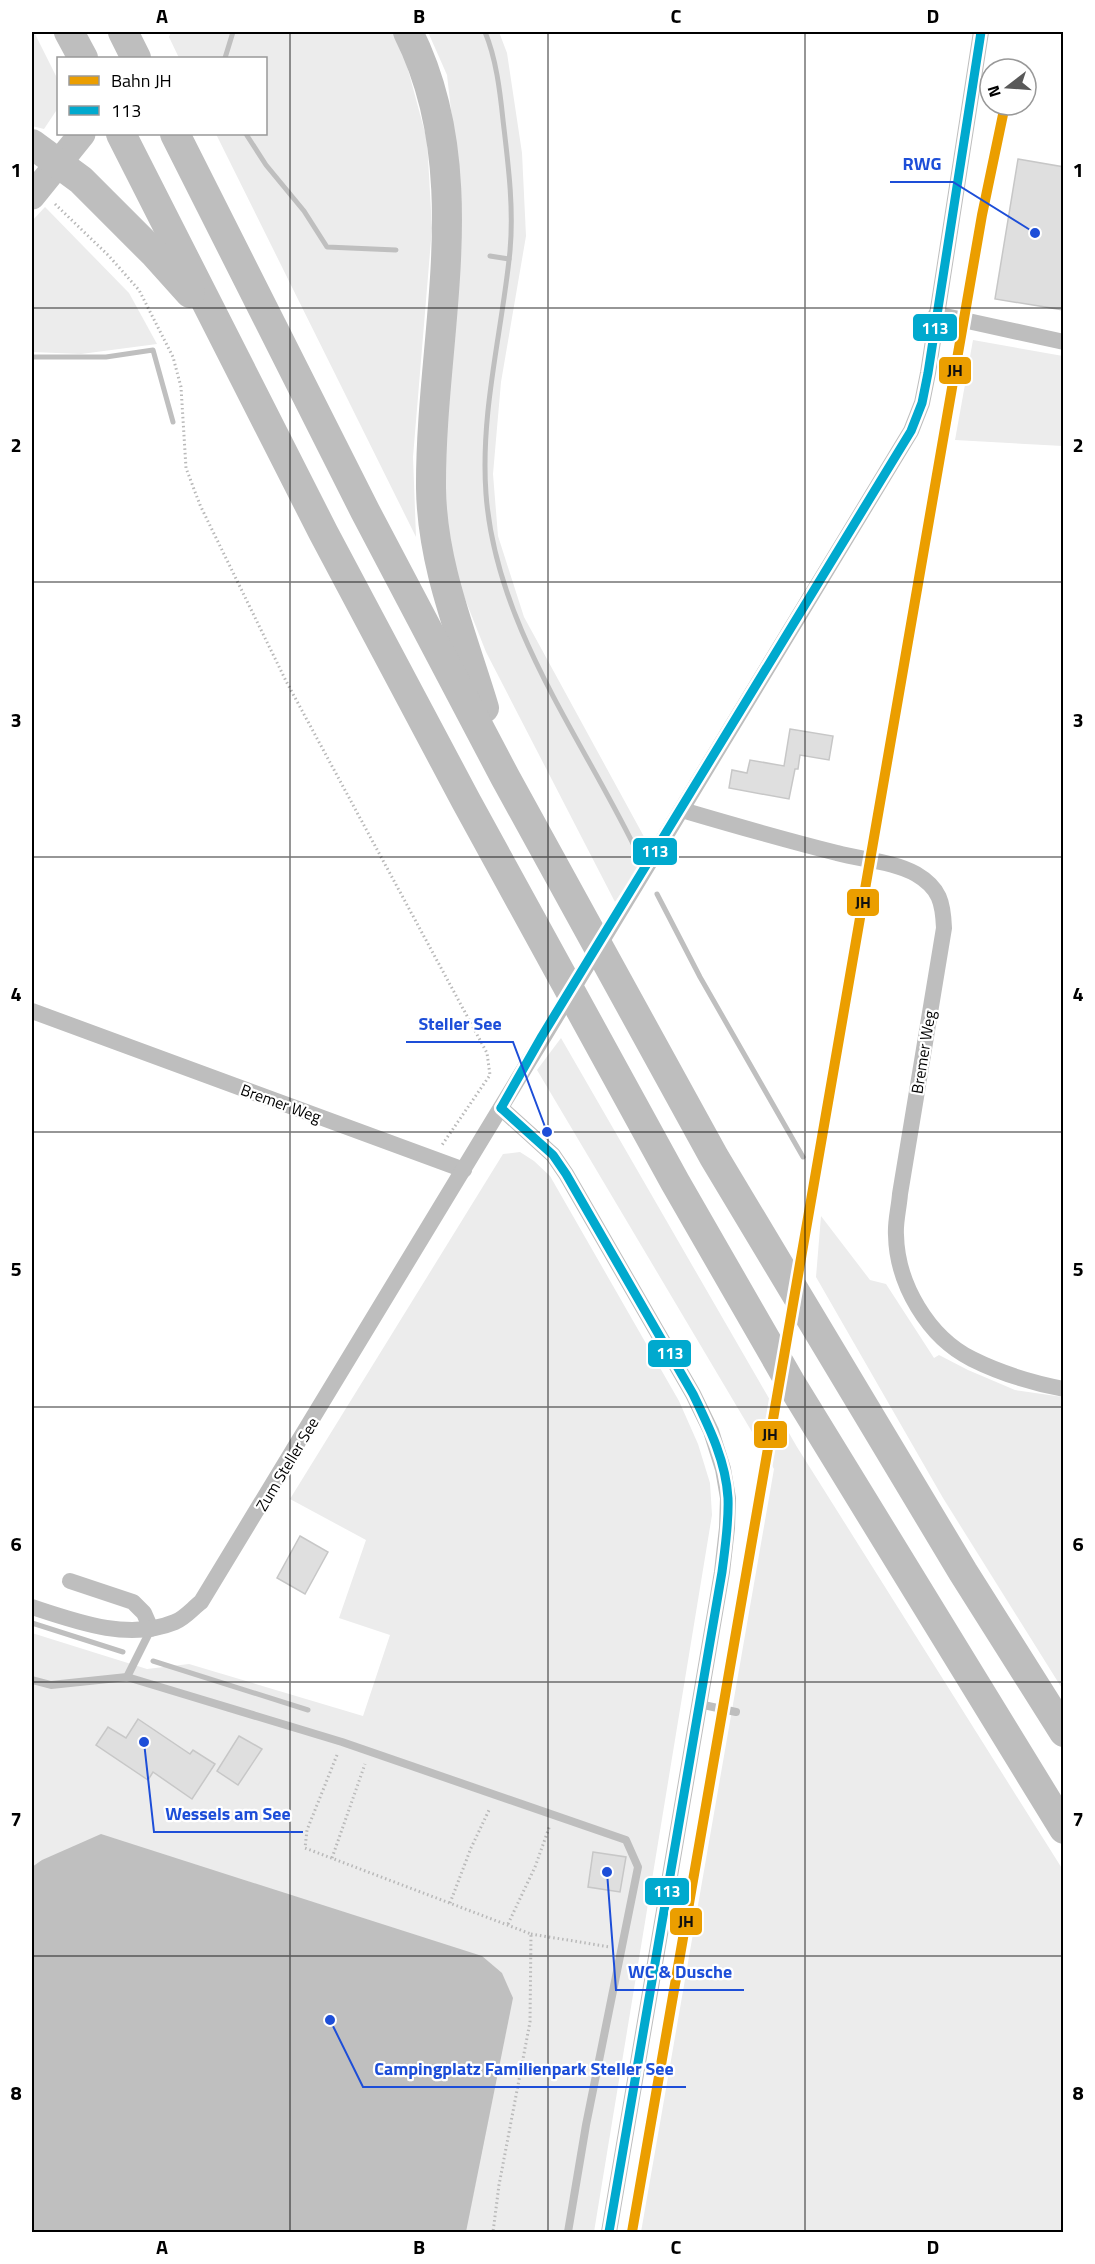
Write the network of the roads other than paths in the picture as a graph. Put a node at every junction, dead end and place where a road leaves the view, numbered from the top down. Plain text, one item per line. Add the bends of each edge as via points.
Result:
1 (69, 32) edge
2 (123, 32) edge
3 (143, 32) edge
4 (408, 32) edge
5 (981, 32) edge
6 (82, 57) edge
7 (129, 57) edge
8 (136, 57) edge
9 (81, 135) edge
10 (122, 135) edge
11 (176, 135) edge
12 (32, 144) edge
13 (40, 196) edge
14 (936, 314) junction
15 (217, 324) junction
16 (1064, 342) edge
17 (505, 777) junction
18 (682, 810) junction
19 (32, 1011) edge
20 (501, 1108) junction
21 (464, 1170) junction
22 (1064, 1389) edge
23 (70, 1581) dead end
24 (32, 1607) edge
25 (151, 1629) junction
26 (127, 1677) junction
27 (32, 1680) edge
28 (699, 1704) junction
29 (736, 1712) dead end
30 (1064, 1732) edge
31 (1064, 1829) edge
32 (568, 2232) edge
33 (609, 2232) edge

1 - 6 highway
2 - 8 highway
3 - 7 main road
4 - 17 highway via 436,110 448,196 433,416 431,490 438,558
5 - 14 street
9 - 13 main road
10 - 15 highway
11 - 17 highway
12 - 15 highway via 81,180
14 - 16 street
14 - 18 street via 922,403 911,430
15 - 31 highway via 334,553 675,1182 773,1354
17 - 30 highway via 804,1309
18 - 20 street
18 - 22 street, Bremer Weg via 894,866 917,875 937,893 943,904 944,928 900,1194 896,1236 902,1275 912,1298 939,1334 955,1348 1017,1377
19 - 21 street, Bremer Weg
20 - 21 street
20 - 28 street via 553,1155 566,1173 711,1431 728,1498 727,1528
21 - 25 street, Zum Steller See via 210,1590 178,1621
23 - 25 street via 133,1602 144,1613
24 - 25 street, Zum Steller See via 132,1632
25 - 26 lane
26 - 27 lane via 51,1685
26 - 32 lane via 342,1742 626,1840 638,1867
28 - 29 lane
28 - 33 street

